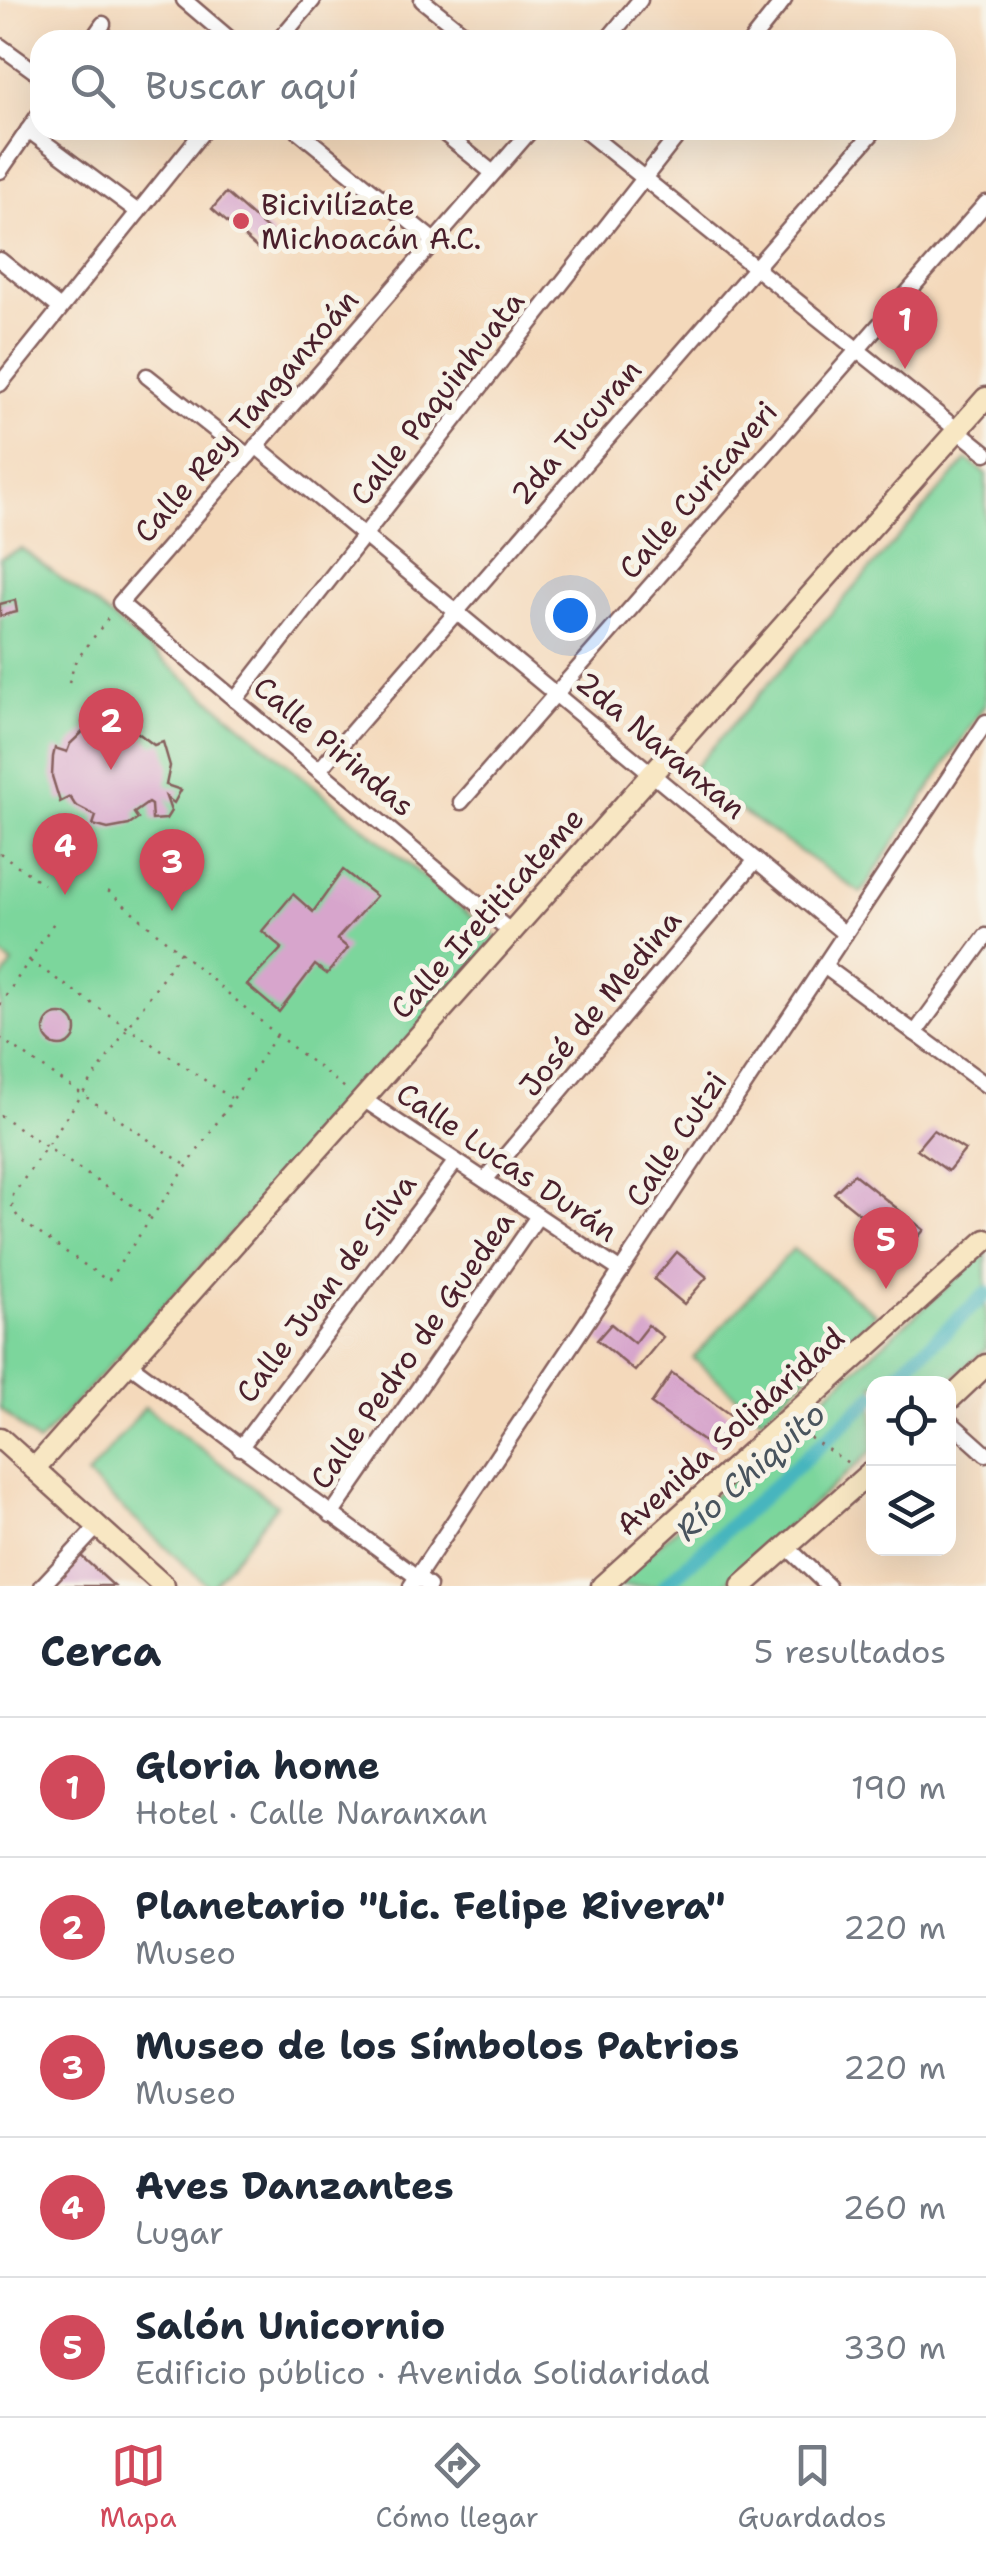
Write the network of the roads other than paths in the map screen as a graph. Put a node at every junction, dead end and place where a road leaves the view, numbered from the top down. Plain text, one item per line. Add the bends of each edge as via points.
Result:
1 (184, 0) edge
2 (313, 0) edge
3 (422, 0) edge
4 (640, 0) edge
5 (784, 0) edge
6 (104, 24) dead end
7 (100, 30) edge
8 (219, 30) edge
9 (287, 30) edge
10 (460, 30) edge
11 (615, 30) edge
12 (760, 30) edge
13 (0, 46) edge
14 (30, 68) edge
15 (30, 127) edge
16 (28, 130) joint
17 (41, 140) edge
18 (196, 140) edge
19 (309, 140) edge
20 (452, 140) edge
21 (523, 140) edge
22 (596, 140) edge
23 (674, 140) edge
24 (866, 140) edge
25 (1, 169) edge
26 (493, 173) junction
27 (644, 178) junction
28 (986, 203) edge
29 (138, 212) junction
30 (434, 241) junction
31 (0, 260) edge
32 (755, 268) junction
33 (60, 308) junction
34 (857, 350) junction
35 (148, 376) dead end
36 (0, 384) edge
37 (986, 398) edge
38 (958, 430) junction
39 (252, 451) junction
40 (986, 453) edge
41 (364, 535) junction
42 (120, 603) joint
43 (457, 612) junction
44 (556, 694) junction
45 (235, 700) junction
46 (986, 722) edge
47 (320, 770) junction
48 (652, 774) junction
49 (461, 802) dead end
50 (756, 860) junction
51 (511, 932) junction
52 (845, 934) junction
53 (986, 936) edge
54 (824, 966) junction
55 (916, 1033) junction
56 (986, 1085) edge
57 (363, 1099) junction
58 (456, 1161) junction
59 (485, 1180) junction
60 (538, 1216) junction
61 (986, 1240) edge
62 (621, 1271) junction
63 (128, 1364) junction
64 (986, 1366) edge
65 (956, 1394) edge
66 (956, 1427) edge
67 (0, 1438) edge
68 (240, 1448) junction
69 (986, 1454) edge
70 (34, 1469) junction
71 (866, 1476) edge
72 (331, 1515) junction
73 (98, 1526) junction
74 (787, 1547) junction
75 (419, 1583) edge
76 (42, 1586) edge
77 (164, 1586) edge
78 (602, 1586) edge
79 (742, 1586) edge
80 (828, 1586) edge

1 - 8 street
2 - 9 street
3 - 10 street
4 - 11 street
5 - 12 street
6 - 7 street
13 - 14 street
15 - 16 street
16 - 25 street
17 - 29 street
18 - 29 street
19 - 30 street
20 - 26 street
21 - 26 street, Calle Rey Tanganxoán
22 - 27 street
23 - 27 street, Calle Paquinhuata
24 - 32 street, 2da Tucuran
26 - 30 street, Calle Rey Tanganxoán
27 - 32 street
27 - 41 street, Calle Paquinhuata
28 - 34 street, Calle Curicaveri
29 - 33 street
30 - 39 street, Calle Rey Tanganxoán
31 - 33 street
32 - 34 street
32 - 43 street, 2da Tucuran
33 - 36 street
34 - 38 street
34 - 44 street, Calle Curicaveri
35 - 39 street, 2da Naranxan
37 - 38 street, Calle Iretiticateme
38 - 40 street
38 - 48 street, Calle Iretiticateme
39 - 41 street, 2da Naranxan
39 - 42 street, Calle Rey Tanganxoán
41 - 43 street, 2da Naranxan
41 - 45 street, Calle Paquinhuata
42 - 45 street, Calle Pirindas
43 - 44 street, 2da Naranxan
43 - 47 street, 2da Tucuran
44 - 48 street, 2da Naranxan
44 - 49 street, Calle Curicaveri
45 - 47 street, Calle Pirindas
46 - 52 street, Calle Cutzi
47 - 51 street, Calle Pirindas
48 - 50 street, 2da Naranxan
48 - 51 street, Calle Iretiticateme
50 - 52 street, 2da Naranxan
50 - 59 street, José de Medina
51 - 57 street, Calle Iretiticateme
52 - 54 street, Calle Cutzi
53 - 55 street
54 - 55 street
54 - 62 street, Calle Cutzi
55 - 56 street
57 - 58 street, Calle Lucas Durán
57 - 63 street, Calle Iretiticateme
58 - 59 street, Calle Lucas Durán
58 - 68 street, Calle Juan de Silva
59 - 60 street, Calle Lucas Durán
60 - 62 street, Calle Lucas Durán
60 - 72 street, Calle Pedro de Guedea
61 - 78 street, Avenida Solidaridad
62 - 75 street, Calle Cutzi
63 - 68 street
63 - 70 street, Calle Iretiticateme
64 - 65 street
66 - 69 street
67 - 70 street
68 - 72 street
70 - 73 street
71 - 74 street
72 - 75 street
73 - 76 street
73 - 77 street
74 - 79 street
74 - 80 street

